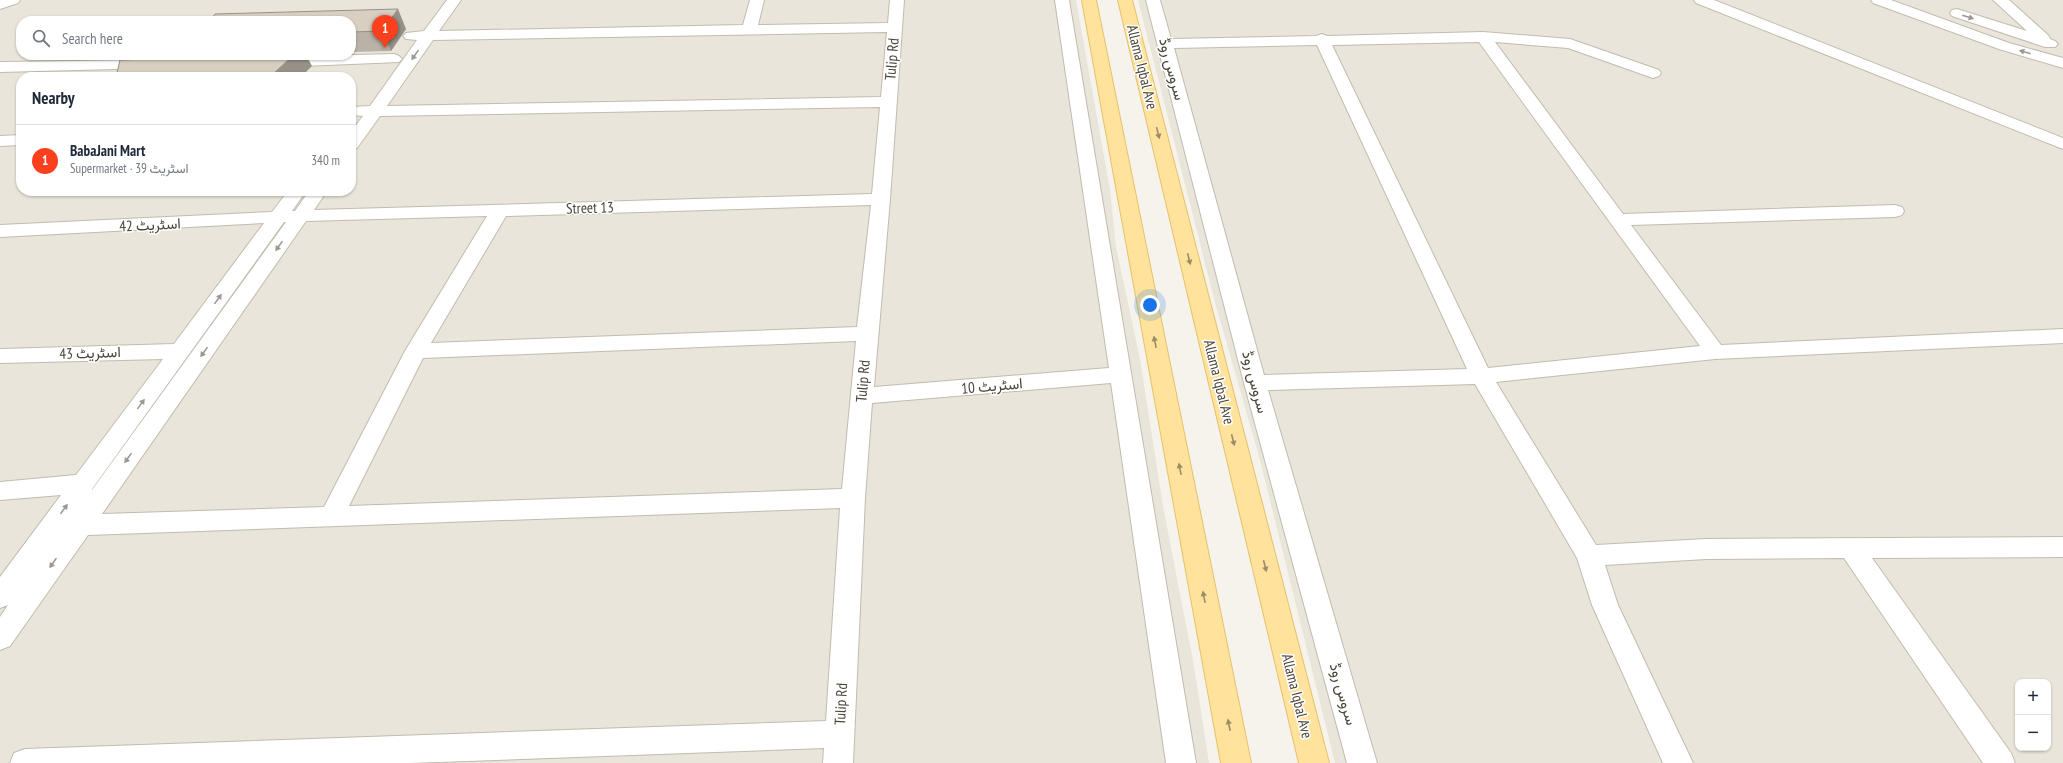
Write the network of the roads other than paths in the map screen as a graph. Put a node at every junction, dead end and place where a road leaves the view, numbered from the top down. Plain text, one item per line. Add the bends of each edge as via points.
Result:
1 (13, 0) edge
2 (438, 0) edge
3 (454, 0) edge
4 (758, 0) edge
5 (897, 0) edge
6 (1062, 0) edge
7 (1089, 0) edge
8 (1125, 0) edge
9 (1153, 0) edge
10 (1701, 0) edge
11 (1878, 0) edge
12 (1918, 0) edge
13 (2000, 0) edge
14 (0, 5) edge
15 (895, 27) junction
16 (749, 30) junction
17 (411, 36) junction
18 (428, 36) junction
19 (1483, 37) junction
20 (1322, 39) junction
21 (1166, 44) junction
22 (2050, 44) junction
23 (2063, 53) edge
24 (394, 59) junction
25 (350, 60) edge
26 (356, 60) edge
27 (262, 62) edge
28 (2063, 63) edge
29 (161, 65) edge
30 (0, 68) edge
31 (112, 72) edge
32 (1653, 73) dead end
33 (889, 102) junction
34 (375, 111) junction
35 (356, 112) edge
36 (356, 115) edge
37 (356, 137) edge
38 (16, 140) edge
39 (0, 141) edge
40 (2063, 144) edge
41 (293, 196) edge
42 (314, 196) edge
43 (881, 199) junction
44 (500, 210) junction
45 (1895, 211) dead end
46 (300, 216) junction
47 (276, 219) junction
48 (1617, 220) junction
49 (0, 231) edge
50 (867, 334) junction
51 (2063, 336) edge
52 (180, 351) junction
53 (416, 351) junction
54 (1714, 352) junction
55 (0, 356) edge
56 (1122, 375) junction
57 (1481, 376) junction
58 (1255, 383) junction
59 (862, 396) junction
60 (83, 484) junction
61 (0, 491) edge
62 (853, 498) junction
63 (332, 516) junction
64 (80, 525) junction
65 (2063, 547) edge
66 (1851, 549) junction
67 (1589, 556) junction
68 (0, 596) edge
69 (0, 638) edge
70 (840, 734) junction
71 (25, 763) edge
72 (838, 763) edge
73 (1181, 763) edge
74 (1236, 763) edge
75 (1314, 763) edge
76 (1362, 763) edge
77 (1678, 763) edge
78 (2000, 763) edge

1 - 14 street
2 - 17 street
3 - 18 street
4 - 16 street
5 - 15 street, Tulip Rd
6 - 56 street
74 -> 7 main road
8 -> 75 main road, Allama Iqbal Ave
9 - 21 street, سروس روڈ
10 - 40 street
28 -> 11 street via 2004,46
12 -> 22 street
13 - 22 street
15 - 16 street
15 - 33 street, Tulip Rd
16 - 18 street
17 - 18 street
17 - 24 street
18 -> 34 street
19 - 20 street
19 - 32 street via 1570,44
19 - 48 street
20 - 21 street
20 - 57 street
21 - 58 street, سروس روڈ
22 - 23 street
24 - 26 street
24 - 35 street
25 - 27 street
29 - 31 street
30 - 31 street
33 - 34 street
33 - 43 street, Tulip Rd
34 - 36 street
34 - 37 street
38 - 39 street
41 - 47 street
42 - 46 street
43 - 44 street, Street 13
43 - 50 street, Tulip Rd
44 - 46 street, Street 13
44 - 53 street
45 - 48 street
46 - 47 street, اسٹریٹ 42
46 -> 64 street
47 - 49 street, اسٹریٹ 42
52 -> 47 street
48 - 54 street
50 - 53 street
50 - 59 street, Tulip Rd
51 - 54 street
52 - 55 street, اسٹریٹ 43
60 -> 52 street
53 - 63 street
54 - 57 street
56 - 59 street, اسٹریٹ 10
56 - 73 street
57 - 58 street
57 - 67 street
58 - 76 street, سروس روڈ
59 - 62 street, Tulip Rd
60 - 61 street
68 -> 60 street
62 - 63 street
62 - 70 street, Tulip Rd
63 - 64 street
64 -> 69 street
65 - 66 street
66 - 67 street via 1706,549
66 - 78 street
67 - 77 street via 1605,605
70 - 71 street
70 - 72 street, Tulip Rd

